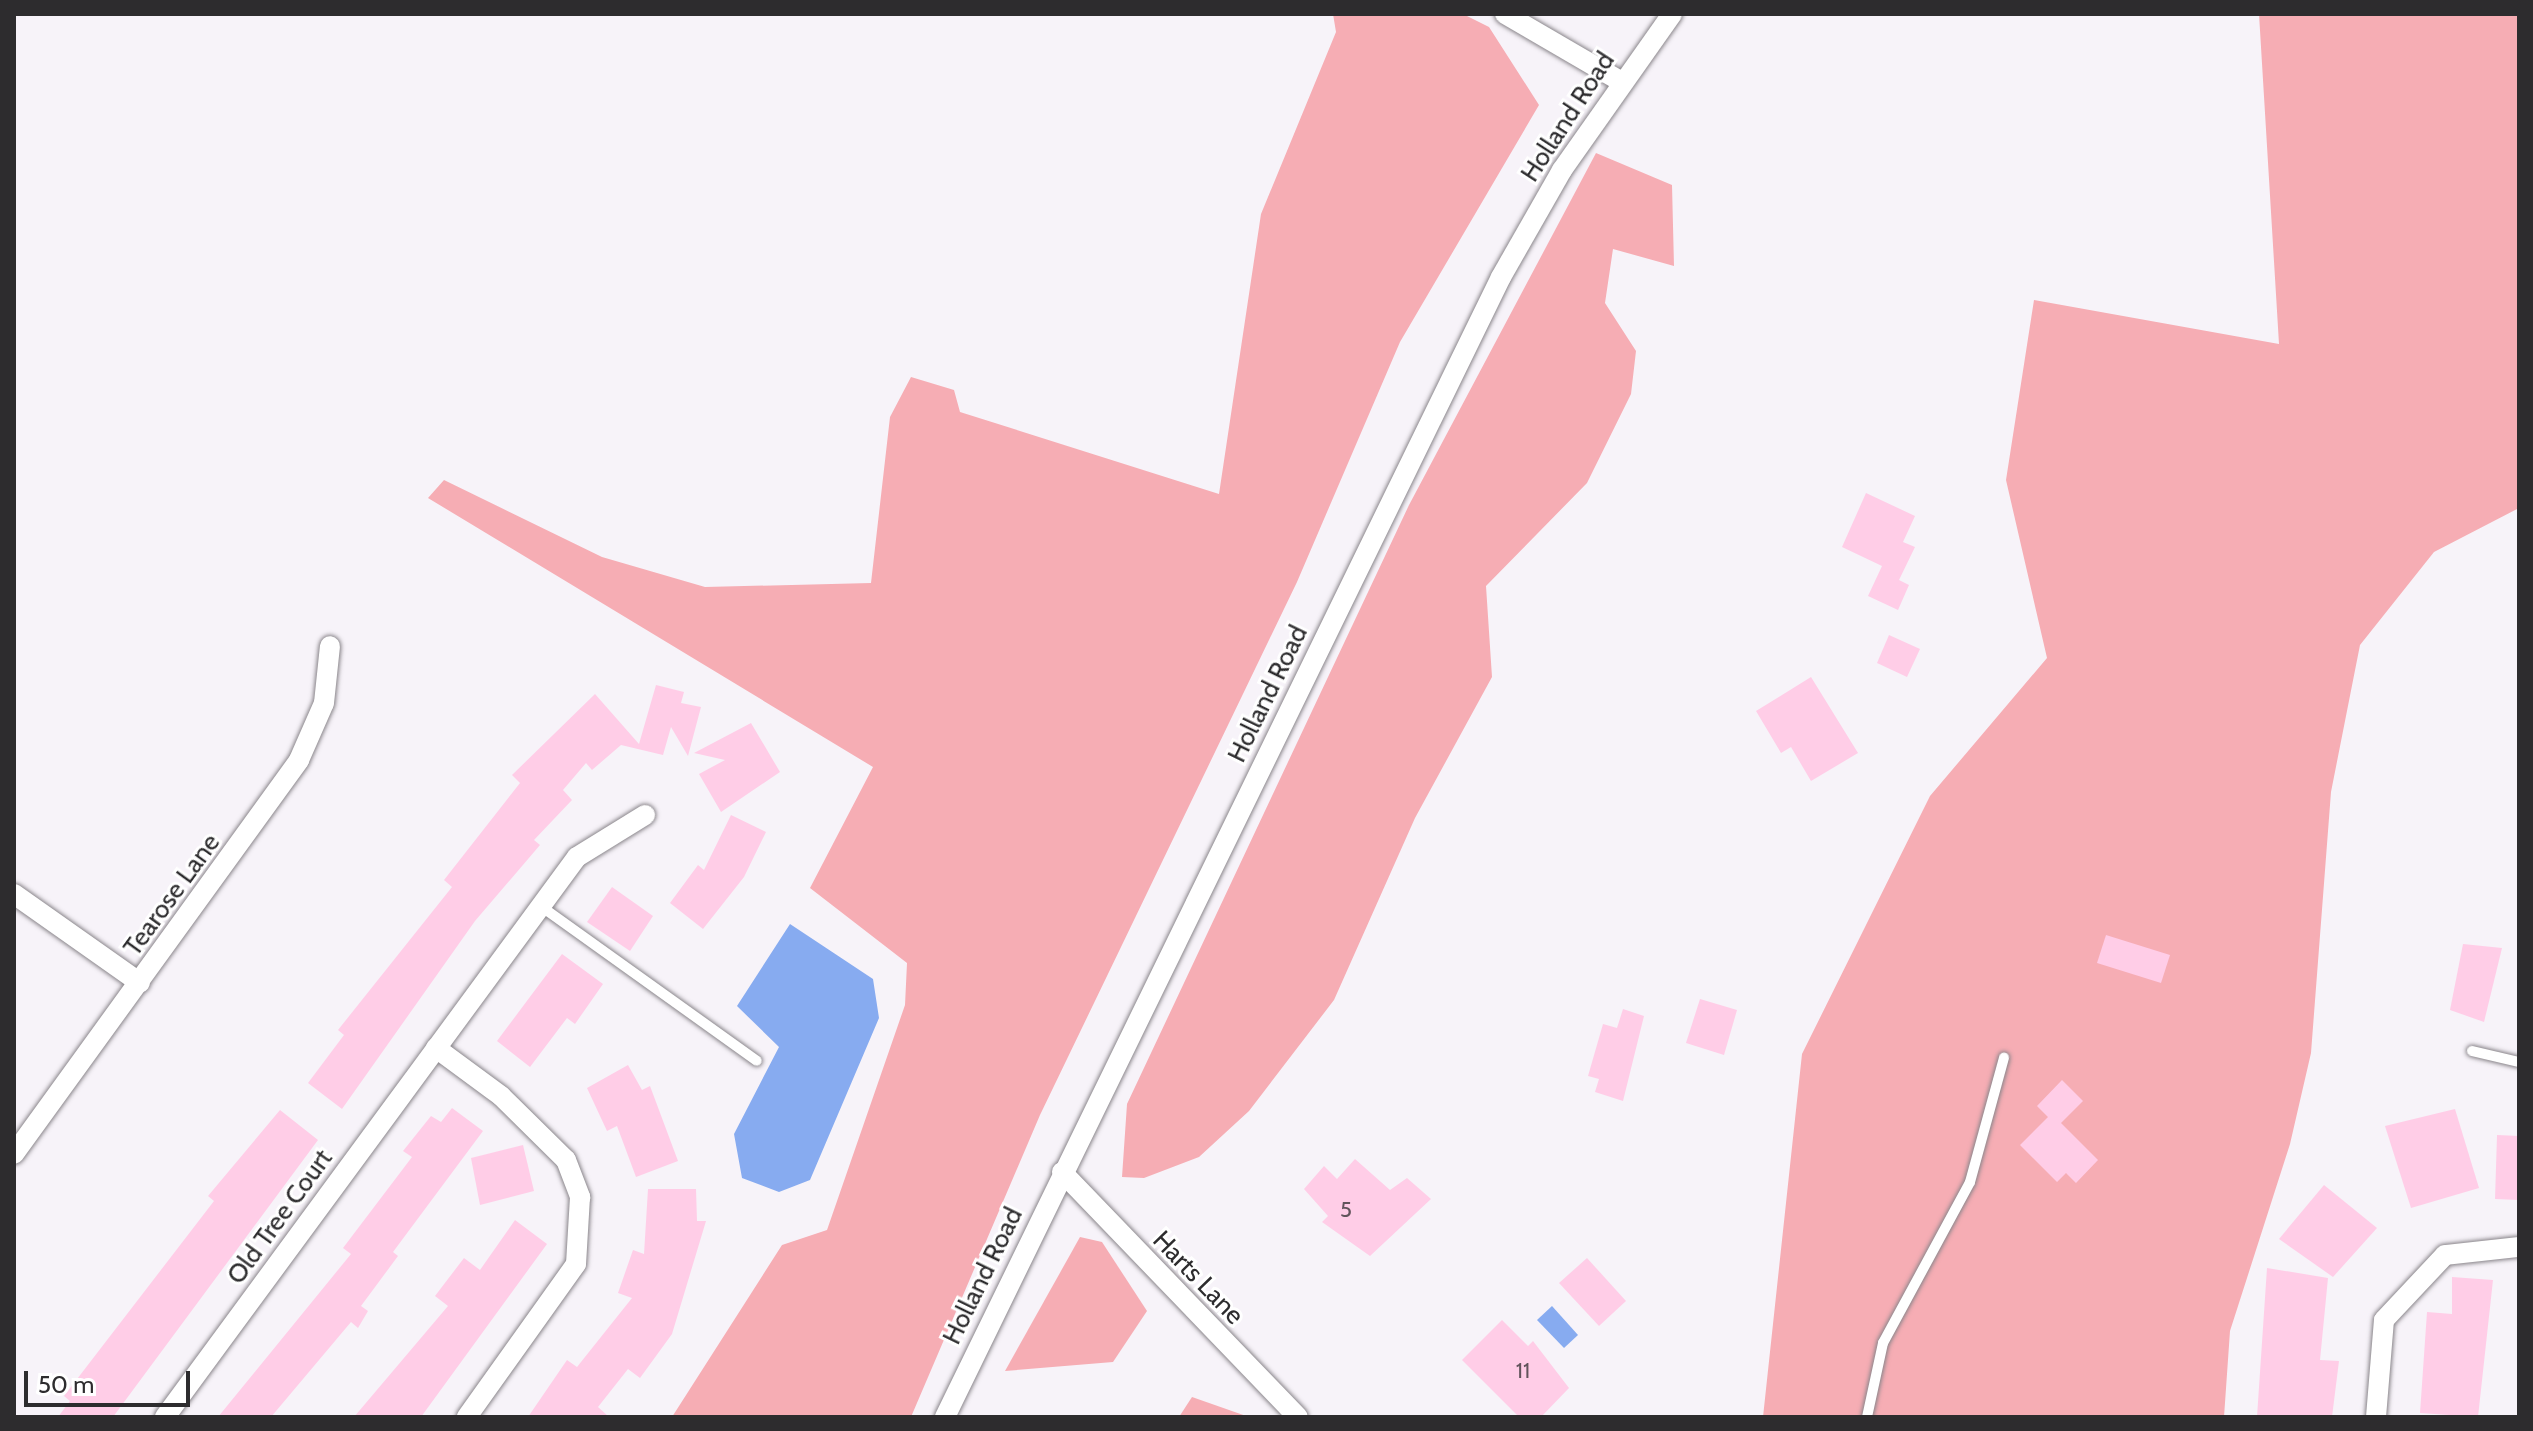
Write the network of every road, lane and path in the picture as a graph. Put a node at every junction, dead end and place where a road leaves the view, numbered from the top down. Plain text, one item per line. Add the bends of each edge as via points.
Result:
1 (1505, 14) edge
2 (1672, 14) edge
3 (1620, 81) junction
4 (330, 646) dead end
5 (645, 815) dead end
6 (14, 894) edge
7 (542, 907) junction
8 (140, 983) junction
9 (436, 1048) junction
10 (2472, 1051) dead end
11 (2004, 1058) dead end
12 (757, 1061) dead end
13 (2519, 1062) edge
14 (14, 1154) edge
15 (1062, 1172) junction
16 (2519, 1247) edge
17 (165, 1417) edge
18 (467, 1417) edge
19 (945, 1417) edge
20 (1298, 1417) edge
21 (1867, 1417) edge
22 (2376, 1417) edge

1 - 3 street
2 - 3 street, Holland Road
3 - 15 street, Holland Road via 1501,277
4 - 8 street, Tearose Lane via 324,703 299,760
5 - 7 street, Old Tree Court via 577,857
6 - 8 street
7 - 9 street, Old Tree Court
7 - 12 lane
8 - 14 street, Tearose Lane
9 - 17 street, Old Tree Court
9 - 18 street via 501,1096 566,1160 580,1197 576,1264
10 - 13 lane
11 - 21 lane via 1970,1182 1883,1343
15 - 19 street, Holland Road
15 - 20 street, Harts Lane
16 - 22 street via 2445,1255 2384,1320

